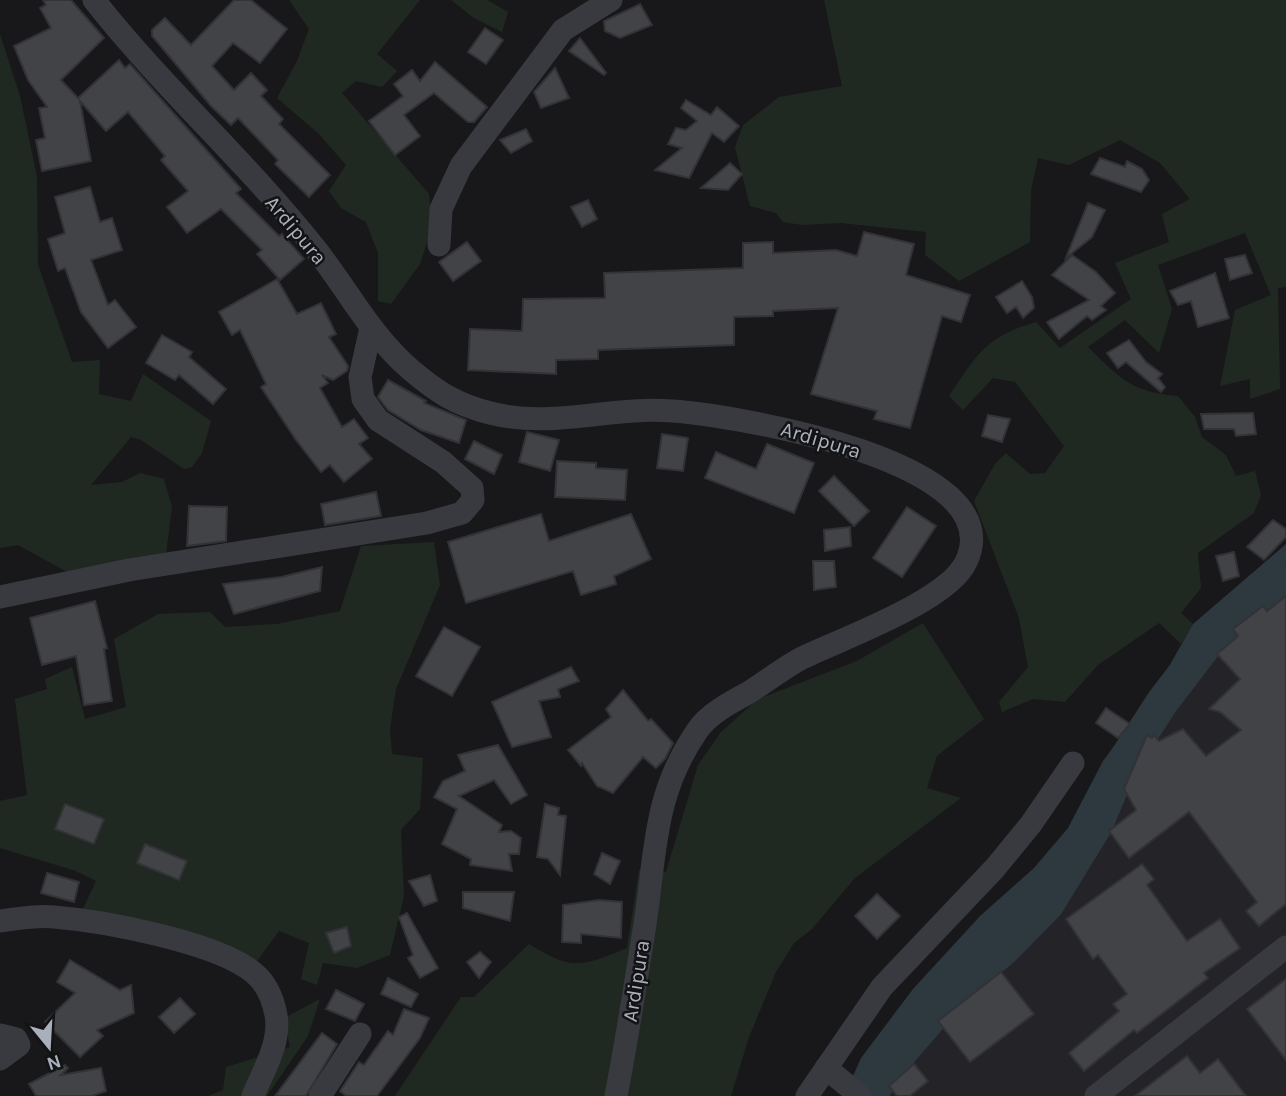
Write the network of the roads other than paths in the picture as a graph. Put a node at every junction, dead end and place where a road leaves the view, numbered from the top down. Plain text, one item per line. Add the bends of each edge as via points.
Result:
1 (94, 0) edge
2 (611, 0) edge
3 (439, 245) dead end
4 (370, 328) junction
5 (0, 597) edge
6 (1073, 763) dead end
7 (0, 921) edge
8 (1286, 947) edge
9 (360, 1034) dead end
10 (0, 1035) edge
11 (0, 1059) edge
12 (843, 1081) edge
13 (253, 1096) edge
14 (320, 1096) edge
15 (616, 1096) edge
16 (807, 1096) edge
17 (1096, 1096) edge

1 - 4 street, Ardipura via 314,247
2 - 3 street via 563,30 461,166 441,209
4 - 5 street via 360,377 363,399 378,420 443,462 472,488 472,500 462,513 427,523 129,570
4 - 15 street, Ardipura via 451,402 542,421 665,410 775,426 898,463 953,497 967,520 971,545 966,564 948,584 919,604 799,659 699,727 659,810
6 - 12 street via 995,869 882,987
7 - 13 street via 52,916 136,930 201,947 253,972 268,989 276,1016 276,1041
8 - 17 street
9 - 14 street
10 - 11 street via 16,1039 19,1045
12 - 16 street

